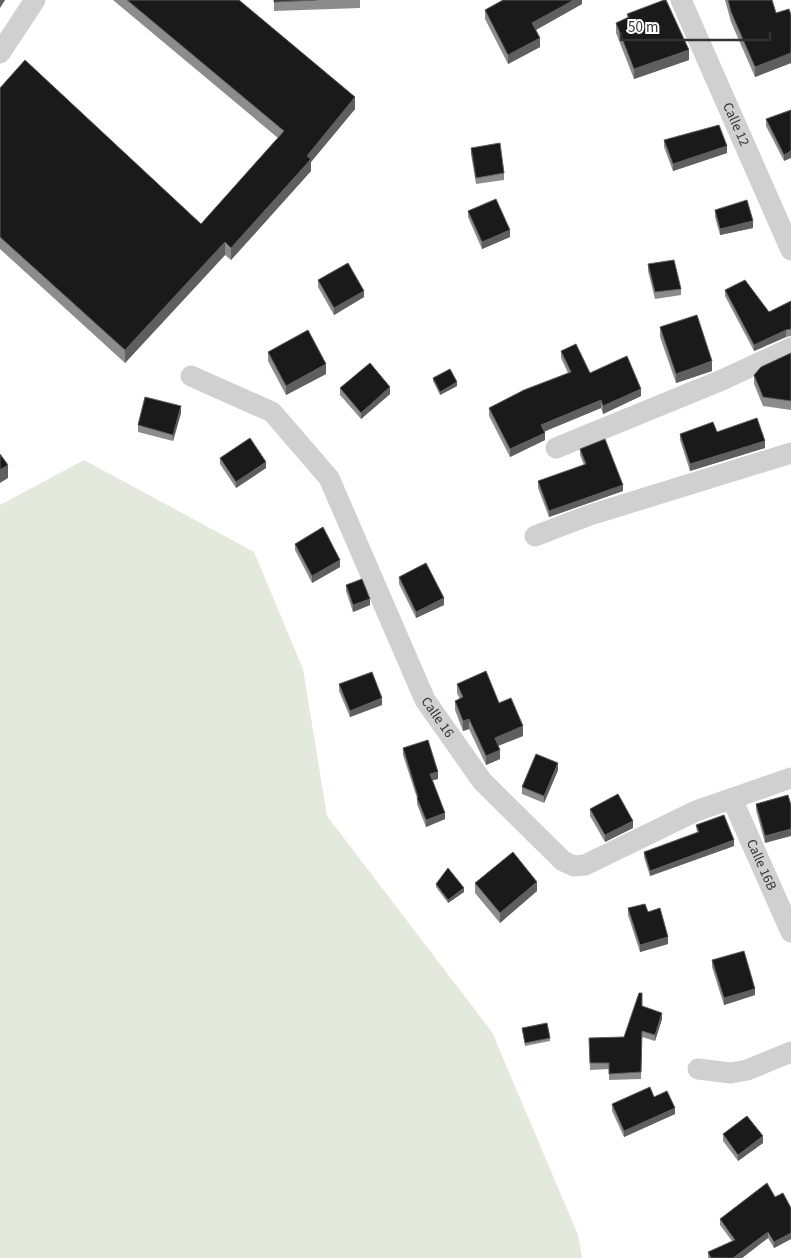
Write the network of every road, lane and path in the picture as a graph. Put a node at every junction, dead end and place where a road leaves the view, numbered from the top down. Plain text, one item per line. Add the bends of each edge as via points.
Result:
1 (35, 0) edge
2 (682, 0) edge
3 (0, 53) edge
4 (791, 250) edge
5 (791, 348) edge
6 (191, 376) dead end
7 (556, 448) dead end
8 (791, 453) edge
9 (535, 536) dead end
10 (791, 778) edge
11 (732, 799) junction
12 (791, 932) edge
13 (791, 1052) edge
14 (698, 1069) dead end

1 - 3 street
2 - 4 street, Calle 12
5 - 7 street
6 - 11 street, Calle 16 via 272,412 329,478 426,700 482,781 563,861 574,866 585,865 696,811
8 - 9 street via 590,515
10 - 11 street, Calle 16
11 - 12 street, Calle 16B
13 - 14 street via 732,1073

